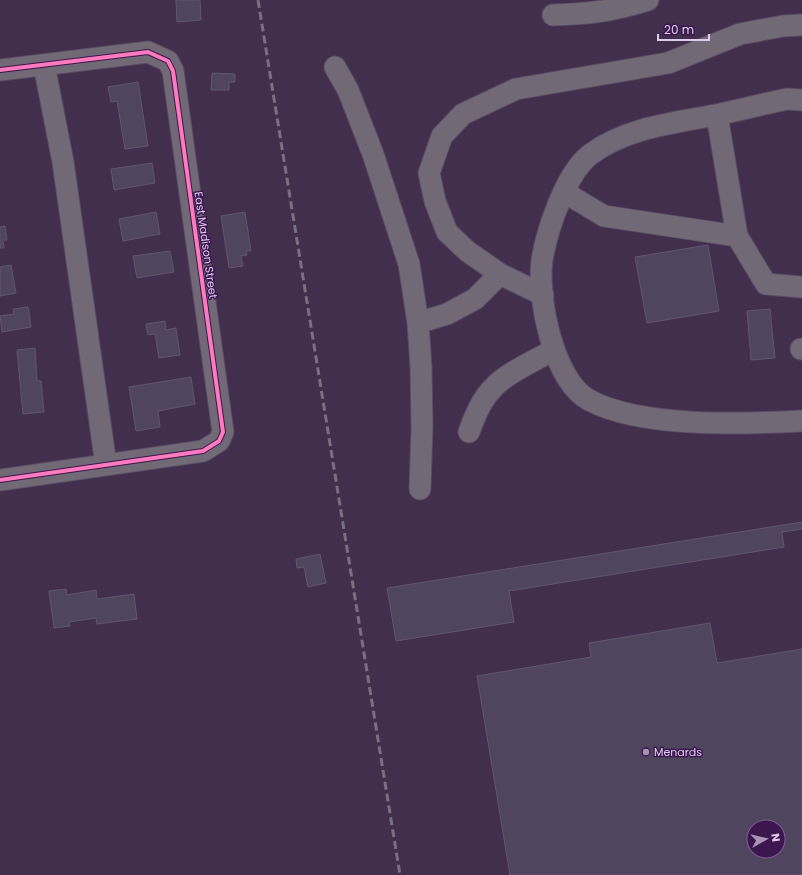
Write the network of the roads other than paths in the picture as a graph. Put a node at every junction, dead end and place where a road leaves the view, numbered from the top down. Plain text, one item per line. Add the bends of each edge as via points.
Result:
1 (648, 0) edge
2 (553, 15) dead end
3 (802, 25) edge
4 (44, 65) junction
5 (334, 66) dead end
6 (0, 70) edge
7 (802, 100) edge
8 (717, 114) junction
9 (564, 192) junction
10 (737, 236) junction
11 (500, 274) junction
12 (802, 287) edge
13 (543, 295) junction
14 (418, 323) junction
15 (554, 350) junction
16 (802, 421) edge
17 (469, 432) dead end
18 (106, 465) junction
19 (0, 480) edge
20 (420, 489) dead end

1 - 2 street via 616,10
3 - 11 street via 740,34 668,63 516,89 463,114 442,136 429,173 435,201 447,232 467,251
4 - 6 street, East Madison Street
4 - 18 street via 63,162
4 - 18 street, East Madison Street via 148,52 168,61 172,71 223,432 219,441 203,451
5 - 14 street via 348,90 389,201 409,264
7 - 8 street via 787,99
8 - 9 street via 660,125 613,140 589,155 575,172
8 - 10 street
9 - 10 street via 604,216
9 - 13 street via 542,261
10 - 12 street via 766,284
11 - 13 street
11 - 14 street via 474,299 447,314
13 - 15 street
14 - 20 street via 422,427
15 - 16 street via 568,380 588,399 622,412 663,419 708,422 753,424
15 - 17 street via 493,387 476,412
18 - 19 street, East Madison Street

